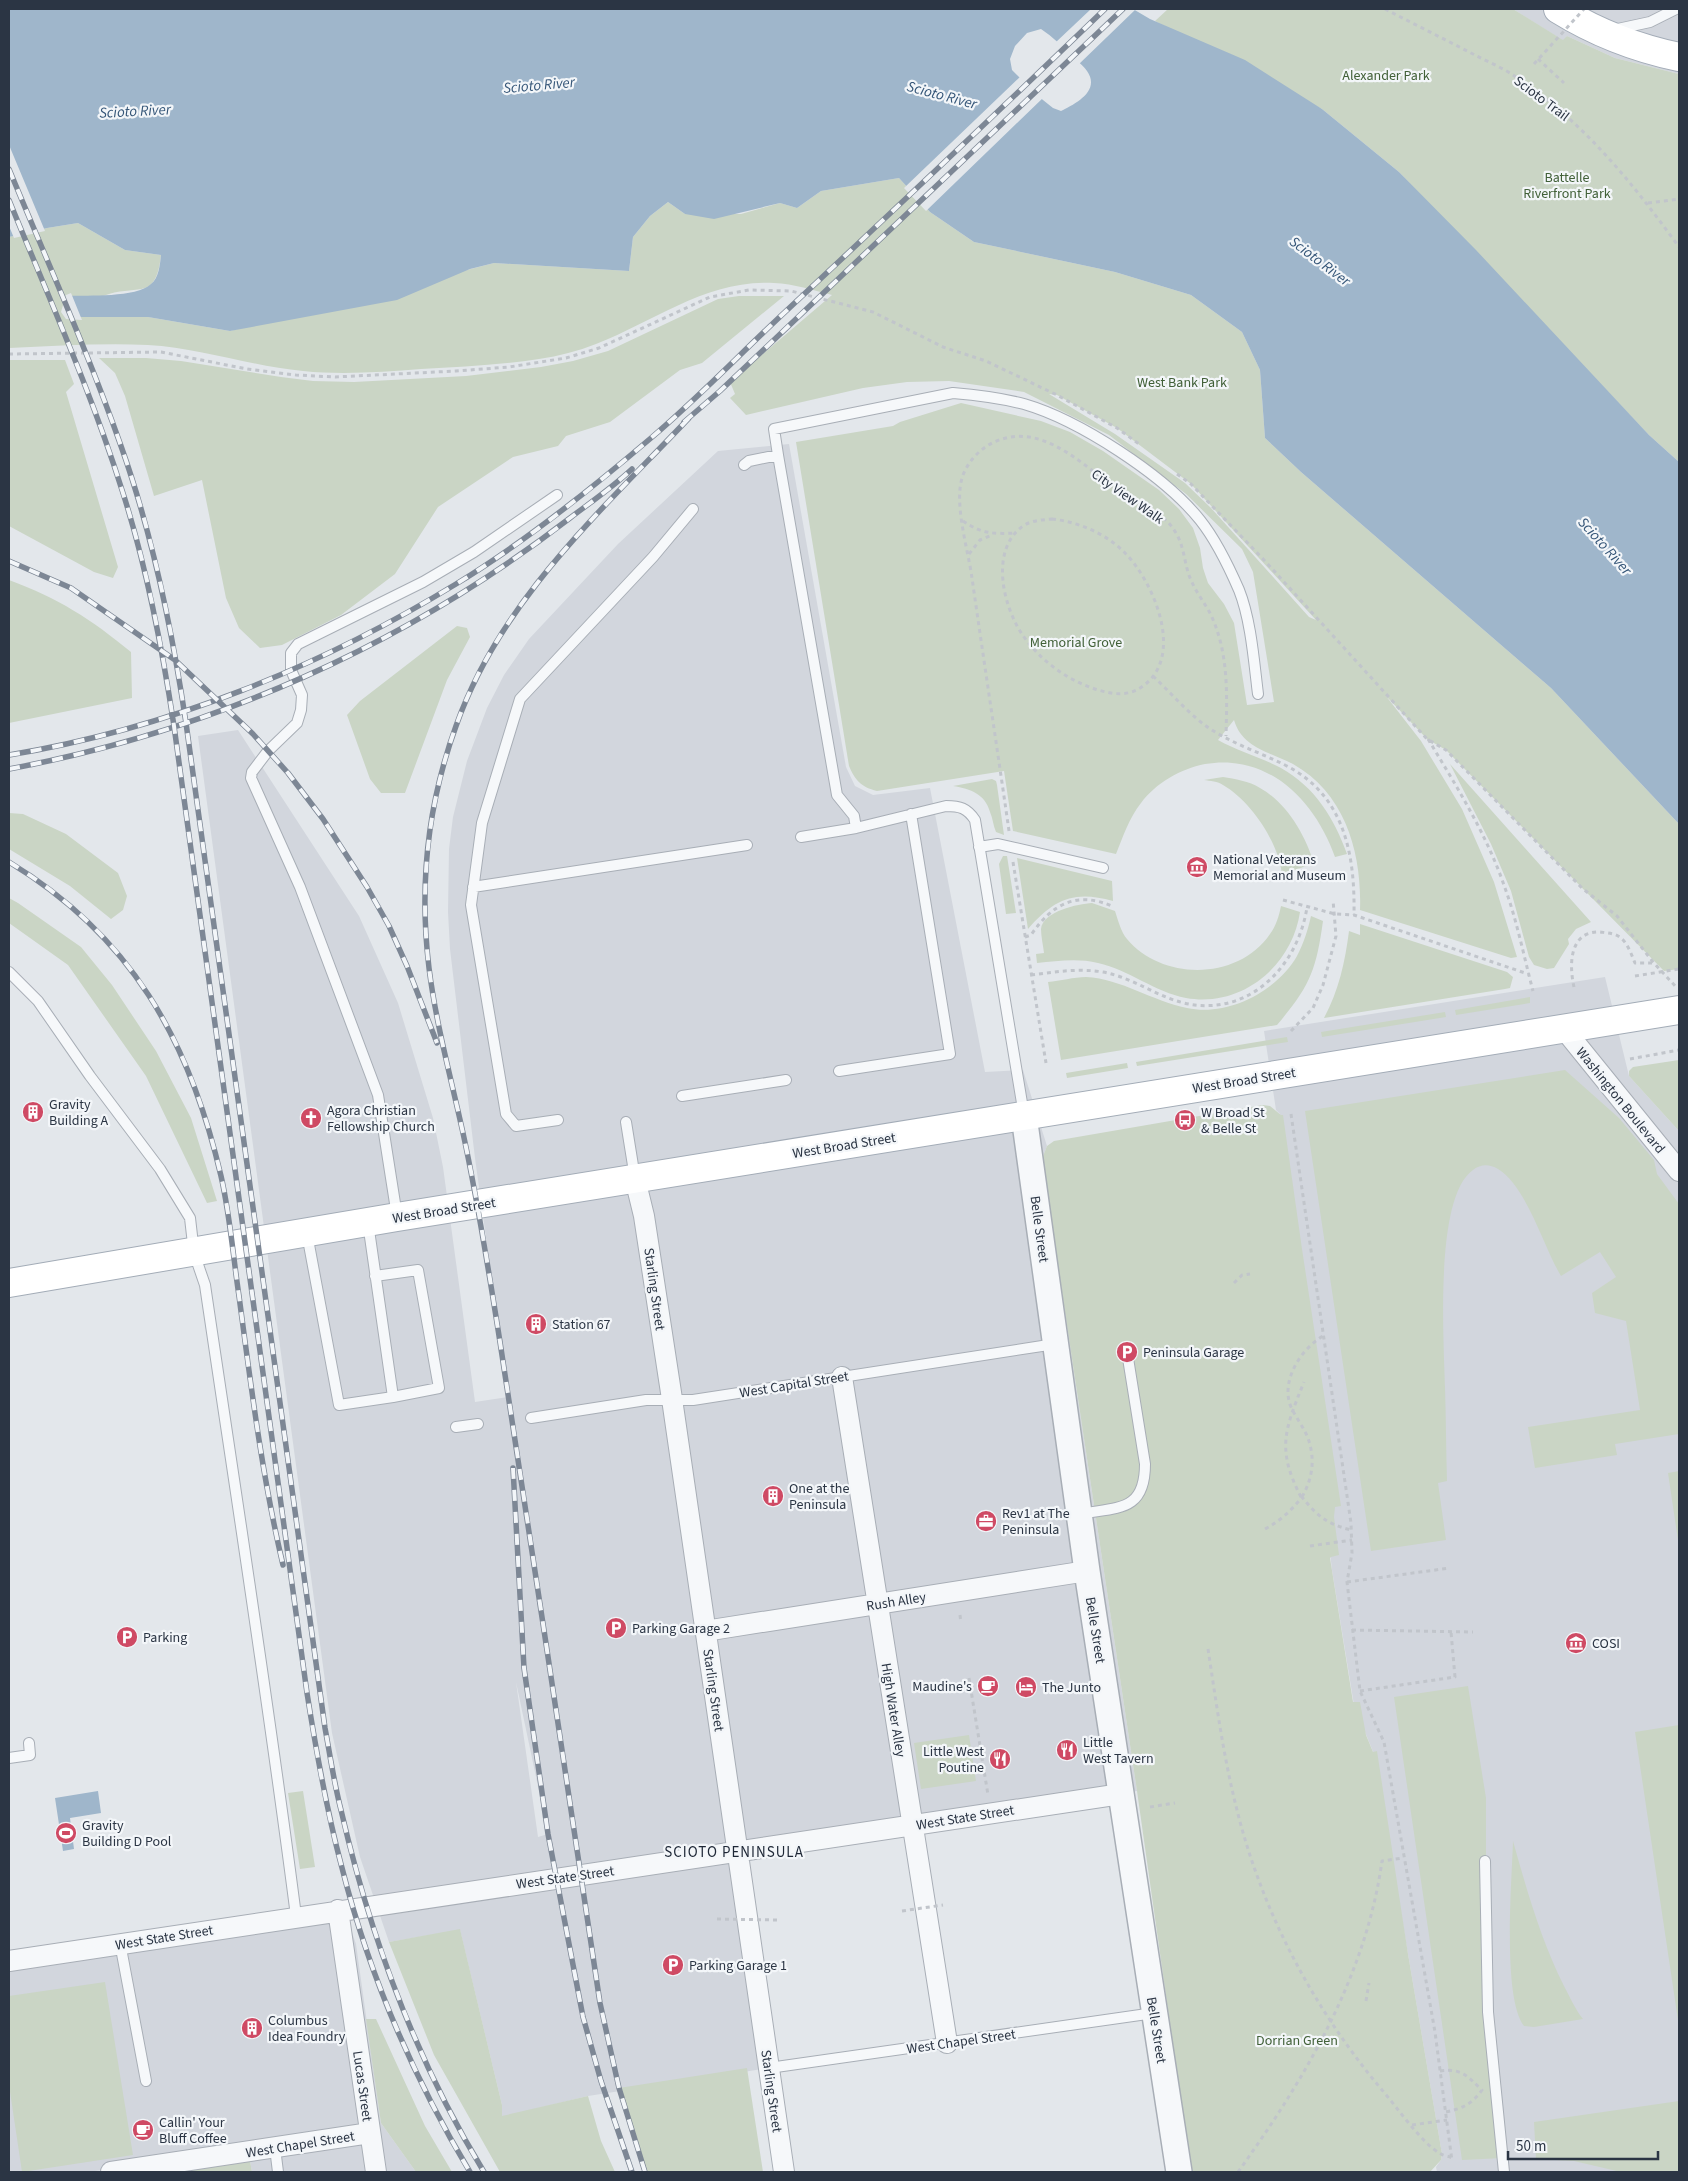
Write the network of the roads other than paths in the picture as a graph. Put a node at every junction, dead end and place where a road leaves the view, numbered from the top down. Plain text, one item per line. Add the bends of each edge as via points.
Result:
1 (1558, 9) edge
2 (1676, 9) edge
3 (1602, 33) junction
4 (1679, 57) edge
5 (778, 455) junction
6 (744, 465) dead end
7 (556, 495) dead end
8 (693, 509) dead end
9 (1258, 694) dead end
10 (912, 814) junction
11 (856, 828) junction
12 (801, 837) dead end
13 (747, 845) dead end
14 (979, 847) junction
15 (1103, 868) dead end
16 (473, 887) junction
17 (9, 972) edge
18 (1679, 1010) edge
19 (1564, 1029) junction
20 (839, 1071) dead end
21 (786, 1080) dead end
22 (682, 1096) dead end
23 (1024, 1116) junction
24 (558, 1120) dead end
25 (626, 1122) dead end
26 (1679, 1171) edge
27 (635, 1179) junction
28 (397, 1217) junction
29 (368, 1222) junction
30 (306, 1233) junction
31 (194, 1252) junction
32 (375, 1276) junction
33 (9, 1283) edge
34 (1056, 1344) junction
35 (1127, 1352) dead end
36 (842, 1377) junction
37 (393, 1397) junction
38 (672, 1399) junction
39 (531, 1418) dead end
40 (478, 1424) dead end
41 (456, 1427) dead end
42 (1080, 1514) junction
43 (1087, 1571) junction
44 (877, 1604) junction
45 (705, 1631) junction
46 (29, 1742) dead end
47 (9, 1758) edge
48 (1120, 1794) junction
49 (912, 1826) junction
50 (738, 1852) junction
51 (1485, 1861) dead end
52 (338, 1910) junction
53 (296, 1916) junction
54 (120, 1944) junction
55 (9, 1961) edge
56 (1154, 2013) junction
57 (947, 2043) junction
58 (769, 2068) junction
59 (146, 2081) dead end
60 (370, 2133) junction
61 (274, 2148) junction
62 (122, 2171) edge
63 (278, 2172) edge
64 (376, 2172) edge
65 (784, 2172) edge
66 (1179, 2172) edge
67 (1504, 2172) edge

1 - 3 main road
2 - 3 lane via 1650,22
3 - 4 main road
5 - 6 lane
5 - 9 lane via 774,429 953,393 1025,404 1074,424 1133,461 1175,493 1201,521 1239,591 1252,646
5 - 11 lane via 837,795 854,816
7 - 28 lane via 424,582 298,644 291,653 292,670 302,695 302,710 297,723 268,750 252,772 253,787 300,887 378,1095
8 - 16 lane via 653,557 520,699 482,823
10 - 11 lane
10 - 14 lane via 959,806 970,812 975,820
10 - 20 lane via 950,1054
11 - 12 lane
13 - 16 lane
14 - 15 lane via 998,844
14 - 23 lane
16 - 24 lane via 471,905 506,1114 516,1126
17 - 31 lane via 38,1001 160,1169 190,1218
18 - 19 main road, West Broad Street
19 - 23 main road, West Broad Street
19 - 26 street, Washington Boulevard
21 - 22 lane
23 - 27 main road, West Broad Street
23 - 34 street, Belle Street
25 - 27 lane
27 - 28 main road, West Broad Street
27 - 38 street, Starling Street via 644,1216
28 - 29 main road, West Broad Street
29 - 30 main road, West Broad Street
29 - 32 lane
30 - 31 main road, West Broad Street
30 - 37 lane via 339,1405
31 - 33 main road, West Broad Street
31 - 53 lane via 205,1285 247,1555
32 - 37 lane
32 - 37 lane via 418,1270 439,1388
34 - 36 lane, West Capital Street
34 - 42 street, Belle Street
35 - 42 lane via 1145,1482 1139,1495 1128,1505
36 - 38 lane, West Capital Street via 693,1400
36 - 44 street, High Water Alley
38 - 39 lane, West Capital Street
38 - 45 street, Starling Street
40 - 41 lane
42 - 43 street, Belle Street
43 - 44 street, Rush Alley
43 - 48 street, Belle Street
44 - 45 street, Rush Alley
44 - 49 street, High Water Alley
45 - 50 street, Starling Street
46 - 47 lane via 30,1755
48 - 49 street, West State Street
48 - 56 street, Belle Street
49 - 50 street, West State Street
49 - 57 street, High Water Alley
50 - 52 street, West State Street
50 - 58 street, Starling Street
51 - 67 lane via 1488,2012
52 - 53 street, West State Street
52 - 60 street, Lucas Street
53 - 54 street, West State Street
54 - 55 street, West State Street
54 - 59 lane
56 - 57 lane, West Chapel Street
56 - 66 street, Belle Street
57 - 58 lane, West Chapel Street
58 - 65 street, Starling Street
60 - 61 street, West Chapel Street
60 - 64 street, Lucas Street
61 - 62 street, West Chapel Street
61 - 63 lane

